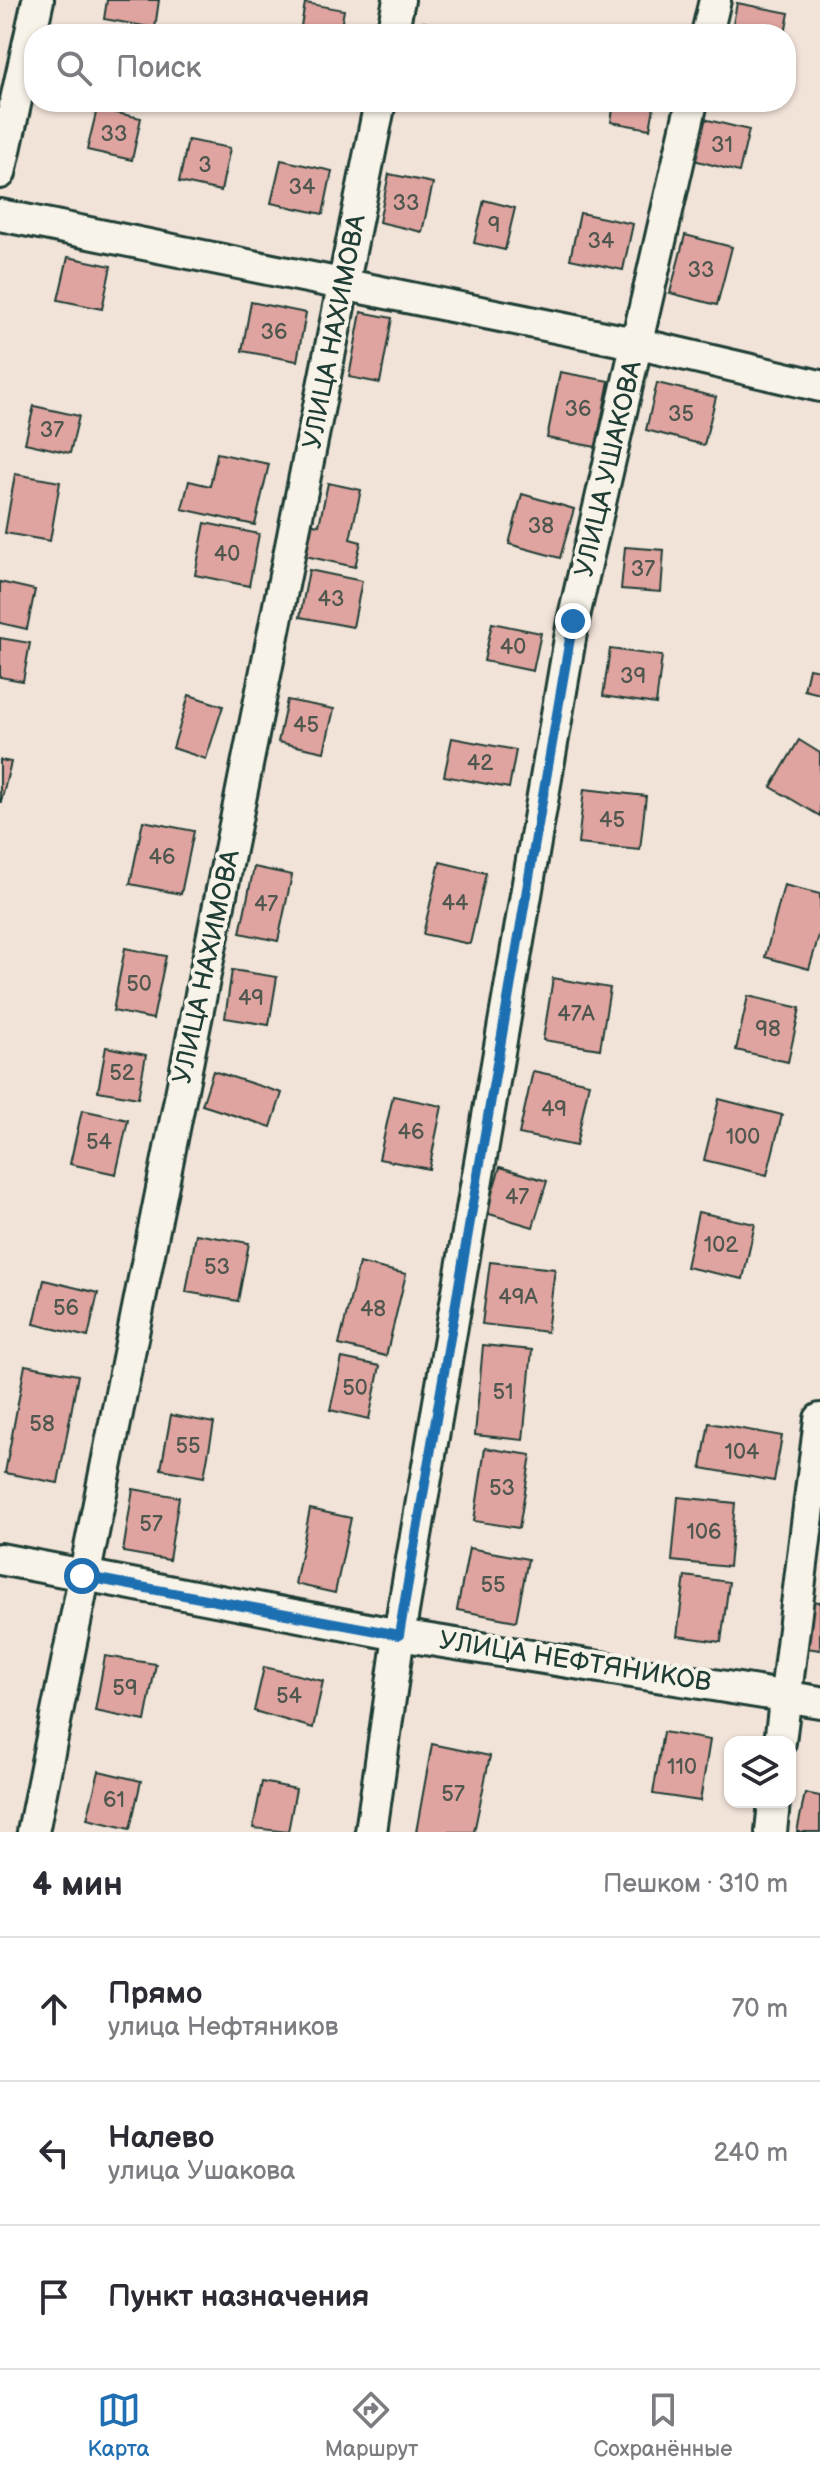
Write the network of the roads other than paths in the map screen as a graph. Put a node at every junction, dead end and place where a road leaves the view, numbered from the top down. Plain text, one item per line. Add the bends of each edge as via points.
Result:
1 (38, 0) edge
2 (399, 0) edge
3 (715, 0) edge
4 (33, 24) edge
5 (394, 24) edge
6 (709, 24) edge
7 (24, 64) edge
8 (378, 112) edge
9 (690, 112) edge
10 (0, 173) edge
11 (0, 215) edge
12 (346, 285) junction
13 (639, 344) junction
14 (820, 386) edge
15 (820, 1419) edge
16 (0, 1559) edge
17 (82, 1576) junction
18 (399, 1635) junction
19 (785, 1695) junction
20 (820, 1702) edge
21 (781, 1736) edge
22 (773, 1808) edge
23 (33, 1832) edge
24 (371, 1832) edge
25 (771, 1832) edge

1 - 4 street
2 - 5 street
3 - 6 street
7 - 10 street
8 - 12 street, УЛИЦА НАХИМОВА
9 - 13 street, УЛИЦА УШАКОВА
11 - 12 street
12 - 13 street
12 - 17 street, УЛИЦА НАХИМОВА
13 - 14 street
13 - 18 street, УЛИЦА УШАКОВА via 573,621
15 - 19 street
16 - 17 street, УЛИЦА НЕФТЯНИКОВ
17 - 18 street, УЛИЦА НЕФТЯНИКОВ
17 - 23 street, УЛИЦА НАХИМОВА
18 - 19 street, УЛИЦА НЕФТЯНИКОВ
18 - 24 street, УЛИЦА УШАКОВА
19 - 20 street, УЛИЦА НЕФТЯНИКОВ
19 - 21 street
22 - 25 street

